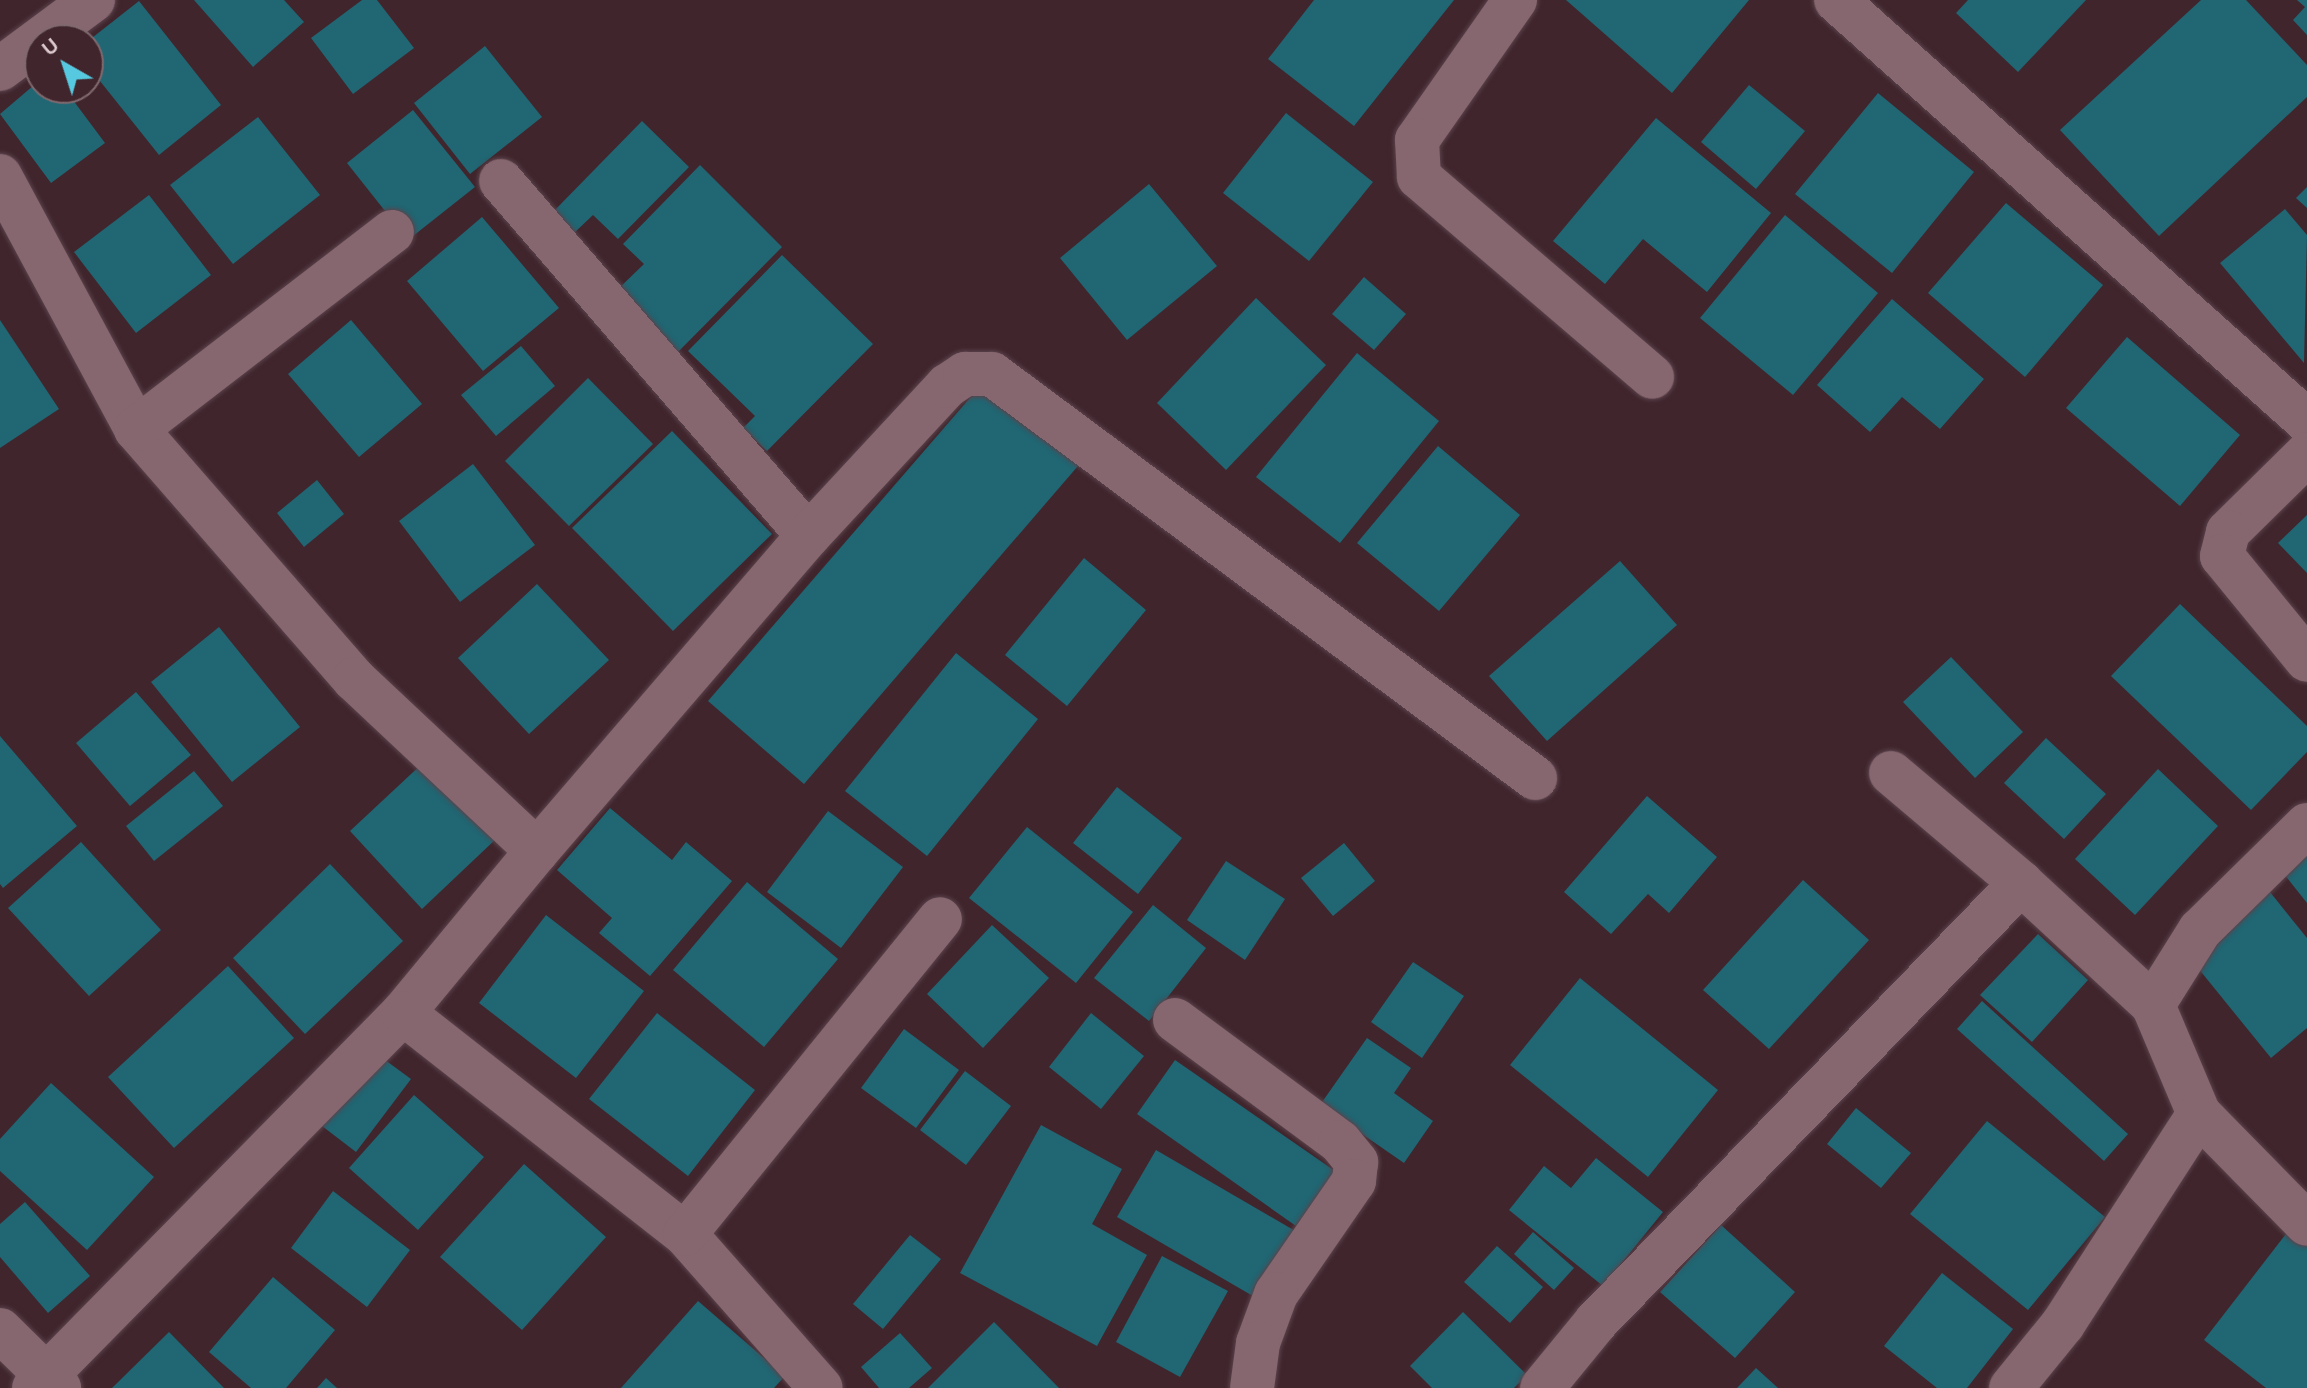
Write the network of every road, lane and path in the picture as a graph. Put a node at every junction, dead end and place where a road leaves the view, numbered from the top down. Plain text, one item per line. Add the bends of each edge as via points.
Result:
1 (93, 0) edge
2 (1515, 0) edge
3 (1836, 0) edge
4 (0, 69) edge
5 (0, 176) edge
6 (501, 181) dead end
7 (392, 232) dead end
8 (1652, 377) dead end
9 (2307, 421) edge
10 (136, 429) junction
11 (2307, 454) edge
12 (808, 536) junction
13 (2307, 660) edge
14 (1891, 773) dead end
15 (1535, 778) dead end
16 (2307, 825) edge
17 (537, 851) junction
18 (2021, 883) junction
19 (940, 919) dead end
20 (2153, 1005) junction
21 (403, 1013) junction
22 (1175, 1020) dead end
23 (2199, 1114) junction
24 (2307, 1224) edge
25 (685, 1234) junction
26 (0, 1330) edge
27 (47, 1384) edge
28 (821, 1388) edge
29 (1252, 1388) edge
30 (1542, 1388) edge
31 (2011, 1388) edge

1 - 4 street
2 - 8 street via 1417,140 1419,177
3 - 9 street
5 - 10 street
6 - 12 street
7 - 10 street
10 - 17 street via 354,679
11 - 13 street via 2228,532 2222,556
12 - 15 street via 947,386 965,374 992,374
12 - 17 street
14 - 18 street
16 - 20 street via 2200,930
17 - 21 street
18 - 20 street
18 - 30 street via 1596,1322
19 - 25 street
20 - 23 street
21 - 25 street
21 - 27 street
22 - 29 street via 1340,1142 1356,1162 1354,1181 1276,1294 1258,1343
23 - 24 street
23 - 31 street via 2063,1324
25 - 28 street
26 - 27 street

